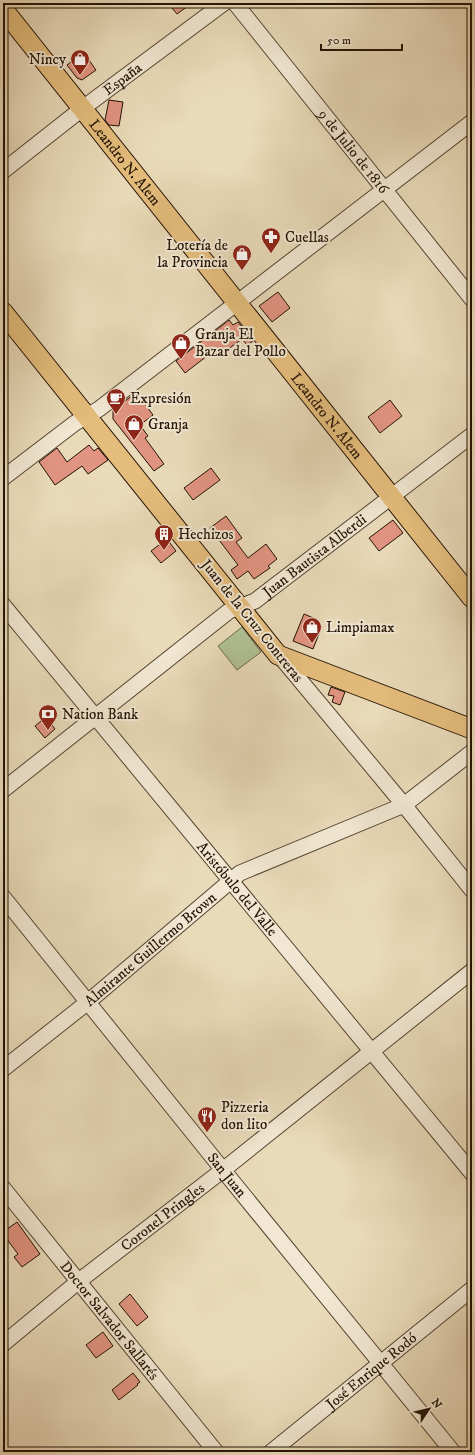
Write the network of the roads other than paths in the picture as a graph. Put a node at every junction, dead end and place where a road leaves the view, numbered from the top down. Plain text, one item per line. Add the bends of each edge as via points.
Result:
1 (224, 3) edge
2 (235, 3) edge
3 (3, 9) edge
4 (83, 108) junction
5 (472, 122) edge
6 (3, 172) edge
7 (384, 189) junction
8 (472, 299) edge
9 (237, 302) junction
10 (3, 312) edge
11 (87, 416) junction
12 (472, 435) edge
13 (3, 478) edge
14 (392, 496) junction
15 (472, 598) edge
16 (3, 605) edge
17 (240, 607) junction
18 (278, 655) junction
19 (94, 718) junction
20 (472, 729) edge
21 (472, 752) edge
22 (3, 790) edge
23 (404, 805) junction
24 (230, 880) junction
25 (472, 890) edge
26 (3, 897) edge
27 (472, 971) edge
28 (88, 1002) junction
29 (373, 1051) junction
30 (3, 1069) edge
31 (223, 1170) junction
32 (472, 1173) edge
33 (3, 1188) edge
34 (79, 1281) junction
35 (472, 1289) edge
36 (3, 1344) edge
37 (380, 1364) junction
38 (216, 1452) edge
39 (271, 1452) edge
40 (453, 1452) edge

1 - 4 street, España
2 - 7 street, 9 de Julio de 1816
3 - 4 main road, Leandro N. Alem
4 - 6 street, España
4 - 9 main road, Leandro N. Alem
5 - 7 street
7 - 8 street, 9 de Julio de 1816
7 - 9 street
9 - 11 street
9 - 14 main road, Leandro N. Alem
10 - 11 main road, Juan de la Cruz Contreras
11 - 13 street
11 - 17 main road, Juan de la Cruz Contreras
12 - 14 street, Juan Bautista Alberdi
14 - 15 main road, Leandro N. Alem
14 - 17 street, Juan Bautista Alberdi via 255,601
16 - 19 street, Aristóbulo del Valle
17 - 18 main road, Juan de la Cruz Contreras
17 - 19 street, Juan Bautista Alberdi via 229,611
18 - 20 main road
18 - 23 street, Juan de la Cruz Contreras
19 - 22 street, Juan Bautista Alberdi
19 - 24 street, Aristóbulo del Valle
21 - 23 street, Almirante Guillermo Brown
23 - 24 street, Almirante Guillermo Brown via 249,869
23 - 25 street, Juan de la Cruz Contreras
24 - 28 street, Almirante Guillermo Brown
24 - 29 street, Aristóbulo del Valle
26 - 28 street, San Juan
27 - 29 street, Coronel Pringles
28 - 30 street, Almirante Guillermo Brown
28 - 31 street, San Juan
29 - 31 street, Coronel Pringles
29 - 32 street, Aristóbulo del Valle
31 - 34 street, Coronel Pringles
31 - 37 street, San Juan
33 - 34 street, Doctor Salvador Sallarés
34 - 36 street, Coronel Pringles
34 - 38 street, Doctor Salvador Sallarés
35 - 37 street, José Enrique Rodó
37 - 39 street, José Enrique Rodó
37 - 40 street, San Juan

